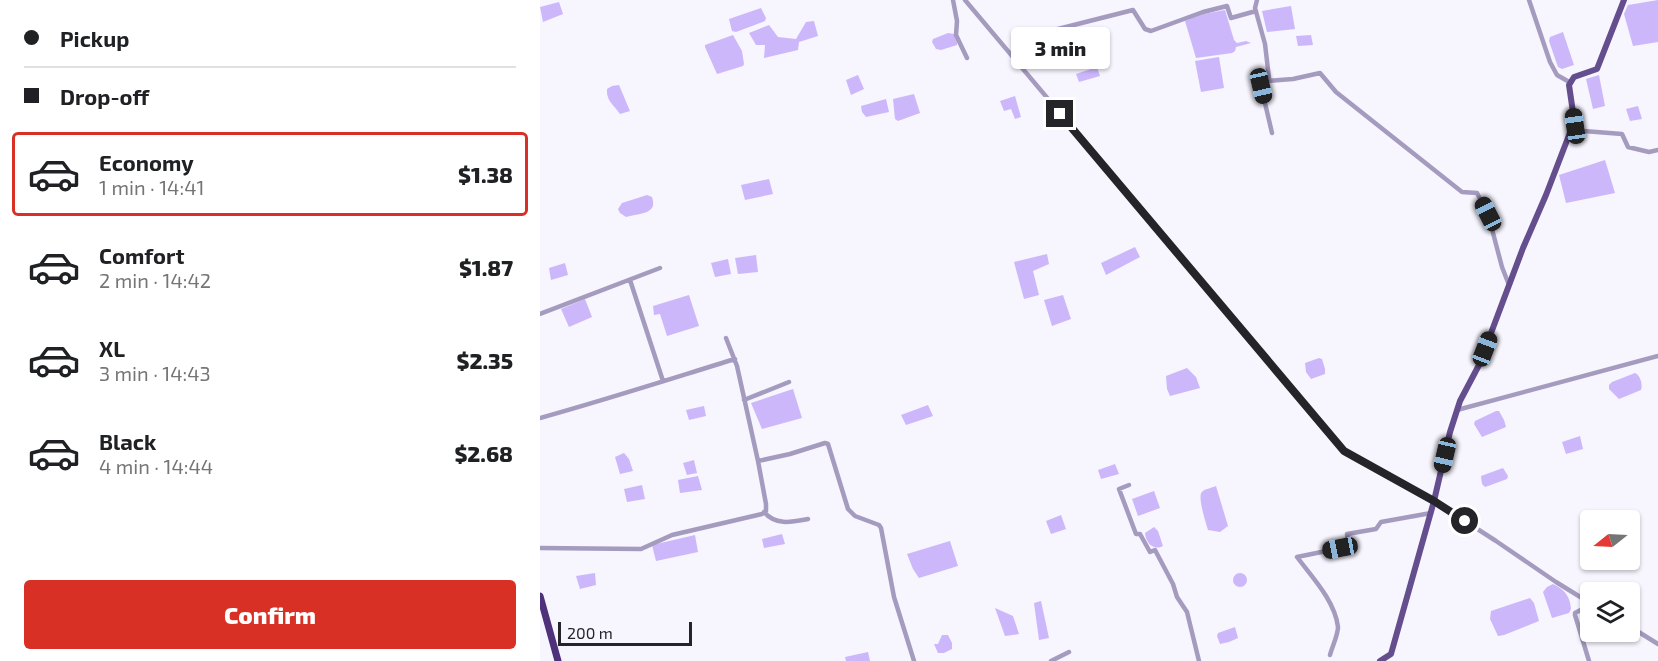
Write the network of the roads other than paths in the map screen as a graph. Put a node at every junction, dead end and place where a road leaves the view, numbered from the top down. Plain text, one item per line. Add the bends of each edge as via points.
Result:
1 (953, 0) edge
2 (965, 0) edge
3 (1257, 0) edge
4 (1529, 0) edge
5 (1624, 0) edge
6 (1256, 11) junction
7 (967, 58) dead end
8 (1015, 59) junction
9 (1266, 81) junction
10 (1571, 83) junction
11 (1571, 130) junction
12 (1272, 133) dead end
13 (1658, 150) edge
14 (660, 267) dead end
15 (630, 280) junction
16 (1509, 285) junction
17 (540, 314) edge
18 (726, 338) dead end
19 (1658, 356) edge
20 (735, 359) junction
21 (663, 381) junction
22 (789, 382) dead end
23 (744, 400) junction
24 (1457, 410) junction
25 (540, 418) edge
26 (758, 461) junction
27 (1129, 485) dead end
28 (1434, 501) junction
29 (764, 512) junction
30 (1431, 513) junction
31 (808, 519) dead end
32 (540, 548) edge
33 (540, 596) edge
34 (1580, 598) edge
35 (1580, 610) edge
36 (1580, 631) edge
37 (1640, 633) edge
38 (1583, 642) edge
39 (1658, 644) edge
40 (1070, 652) dead end
41 (1330, 655) dead end
42 (558, 661) edge
43 (914, 661) edge
44 (1052, 661) edge
45 (1199, 661) edge
46 (1380, 661) edge
47 (1589, 661) edge

1 - 7 street via 956,35
2 - 8 street
3 - 6 street
4 - 10 street via 1550,62 1557,75
5 - 10 main road via 1597,69 1574,77
6 - 8 street via 1231,18 1227,6 1151,31 1145,29 1133,10 1050,31
6 - 9 street via 1265,44 1269,78
8 - 28 street via 1344,451
9 - 12 street via 1261,86
9 - 16 street via 1320,74 1336,92 1462,192 1477,193 1488,214
10 - 11 main road via 1575,126
11 - 13 street via 1622,134 1628,147
11 - 16 main road
14 - 15 street
15 - 17 street
15 - 21 street
16 - 24 main road via 1479,365
18 - 20 street
19 - 24 street
20 - 21 street
20 - 23 street
21 - 25 street
22 - 23 street
23 - 26 street
24 - 28 main road
26 - 29 street
26 - 43 street via 828,444 848,509 881,528 894,597
27 - 45 street via 1119,489 1132,525 1150,552 1155,550 1173,584 1186,612
28 - 30 main road
28 - 34 street
29 - 31 street via 784,523
29 - 32 street via 672,535 641,549
30 - 41 street via 1381,522 1376,529 1347,534 1346,547 1297,557 1325,594 1334,614 1338,629
30 - 46 main road via 1391,654
33 - 42 highway
35 - 36 street via 1575,615
37 - 39 street
38 - 47 street
40 - 44 street

